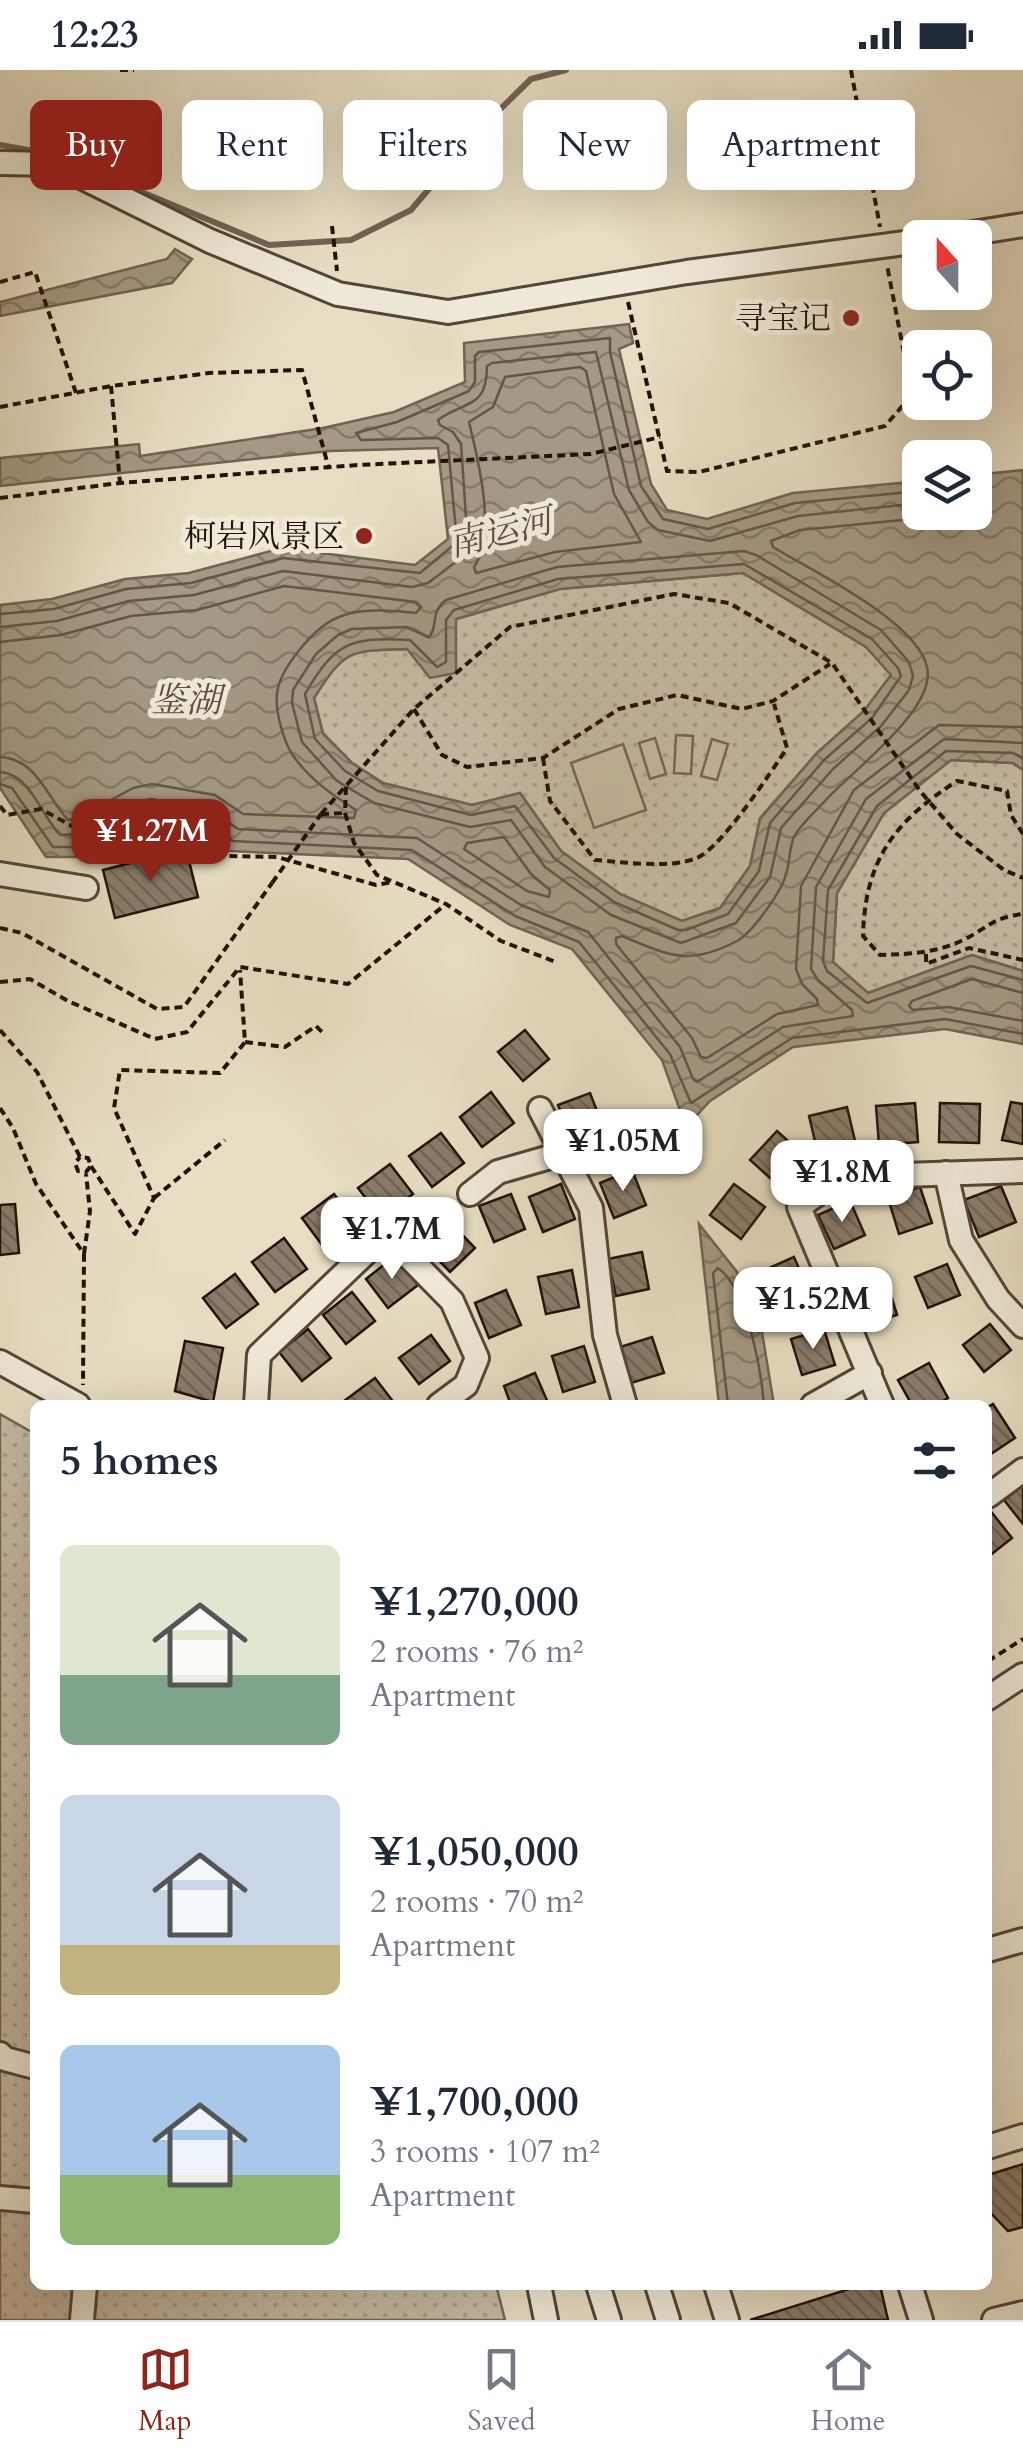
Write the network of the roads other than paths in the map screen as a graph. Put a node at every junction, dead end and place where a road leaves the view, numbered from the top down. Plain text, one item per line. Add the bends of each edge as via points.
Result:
1 (0, 163) edge
2 (1023, 225) edge
3 (992, 230) edge
4 (902, 244) edge
5 (0, 874) edge
6 (86, 888) dead end
7 (540, 1109) dead end
8 (564, 1153) junction
9 (1023, 1172) edge
10 (946, 1173) junction
11 (470, 1194) dead end
12 (1023, 1326) edge
13 (0, 1362) edge
14 (870, 1373) junction
15 (80, 1396) edge
16 (256, 1400) edge
17 (446, 1400) edge
18 (623, 1400) edge
19 (823, 1400) edge
20 (880, 1400) edge
21 (1023, 1470) edge
22 (992, 1493) edge
23 (1023, 1675) edge
24 (992, 1695) edge
25 (1023, 1940) edge
26 (992, 1949) edge
27 (0, 2054) edge
28 (30, 2066) edge
29 (1023, 2136) edge
30 (992, 2145) edge
31 (0, 2198) edge
32 (30, 2201) edge
33 (85, 2290) edge
34 (539, 2290) edge
35 (599, 2290) edge
36 (659, 2290) edge
37 (718, 2290) edge
38 (912, 2290) edge
39 (1023, 2313) edge
40 (82, 2320) edge
41 (546, 2320) edge
42 (608, 2320) edge
43 (668, 2320) edge
44 (727, 2320) edge
45 (921, 2320) edge
46 (994, 2320) edge

1 - 4 street via 55,164 338,294 448,312
2 - 3 street
5 - 6 street
7 - 8 street
8 - 11 street via 498,1172
8 - 18 street via 591,1208 605,1336
9 - 10 street
10 - 12 street via 961,1240 998,1300
10 - 14 street via 841,1177 799,1207
13 - 15 street
14 - 19 street
14 - 20 street
16 - 17 street via 259,1355 372,1247 396,1244 452,1301 477,1358 466,1385
21 - 22 street
23 - 24 street
25 - 26 street
27 - 28 street
29 - 30 street
31 - 32 street
33 - 40 street
34 - 41 street
35 - 42 street
36 - 43 street
37 - 44 street
38 - 45 street
39 - 46 street

